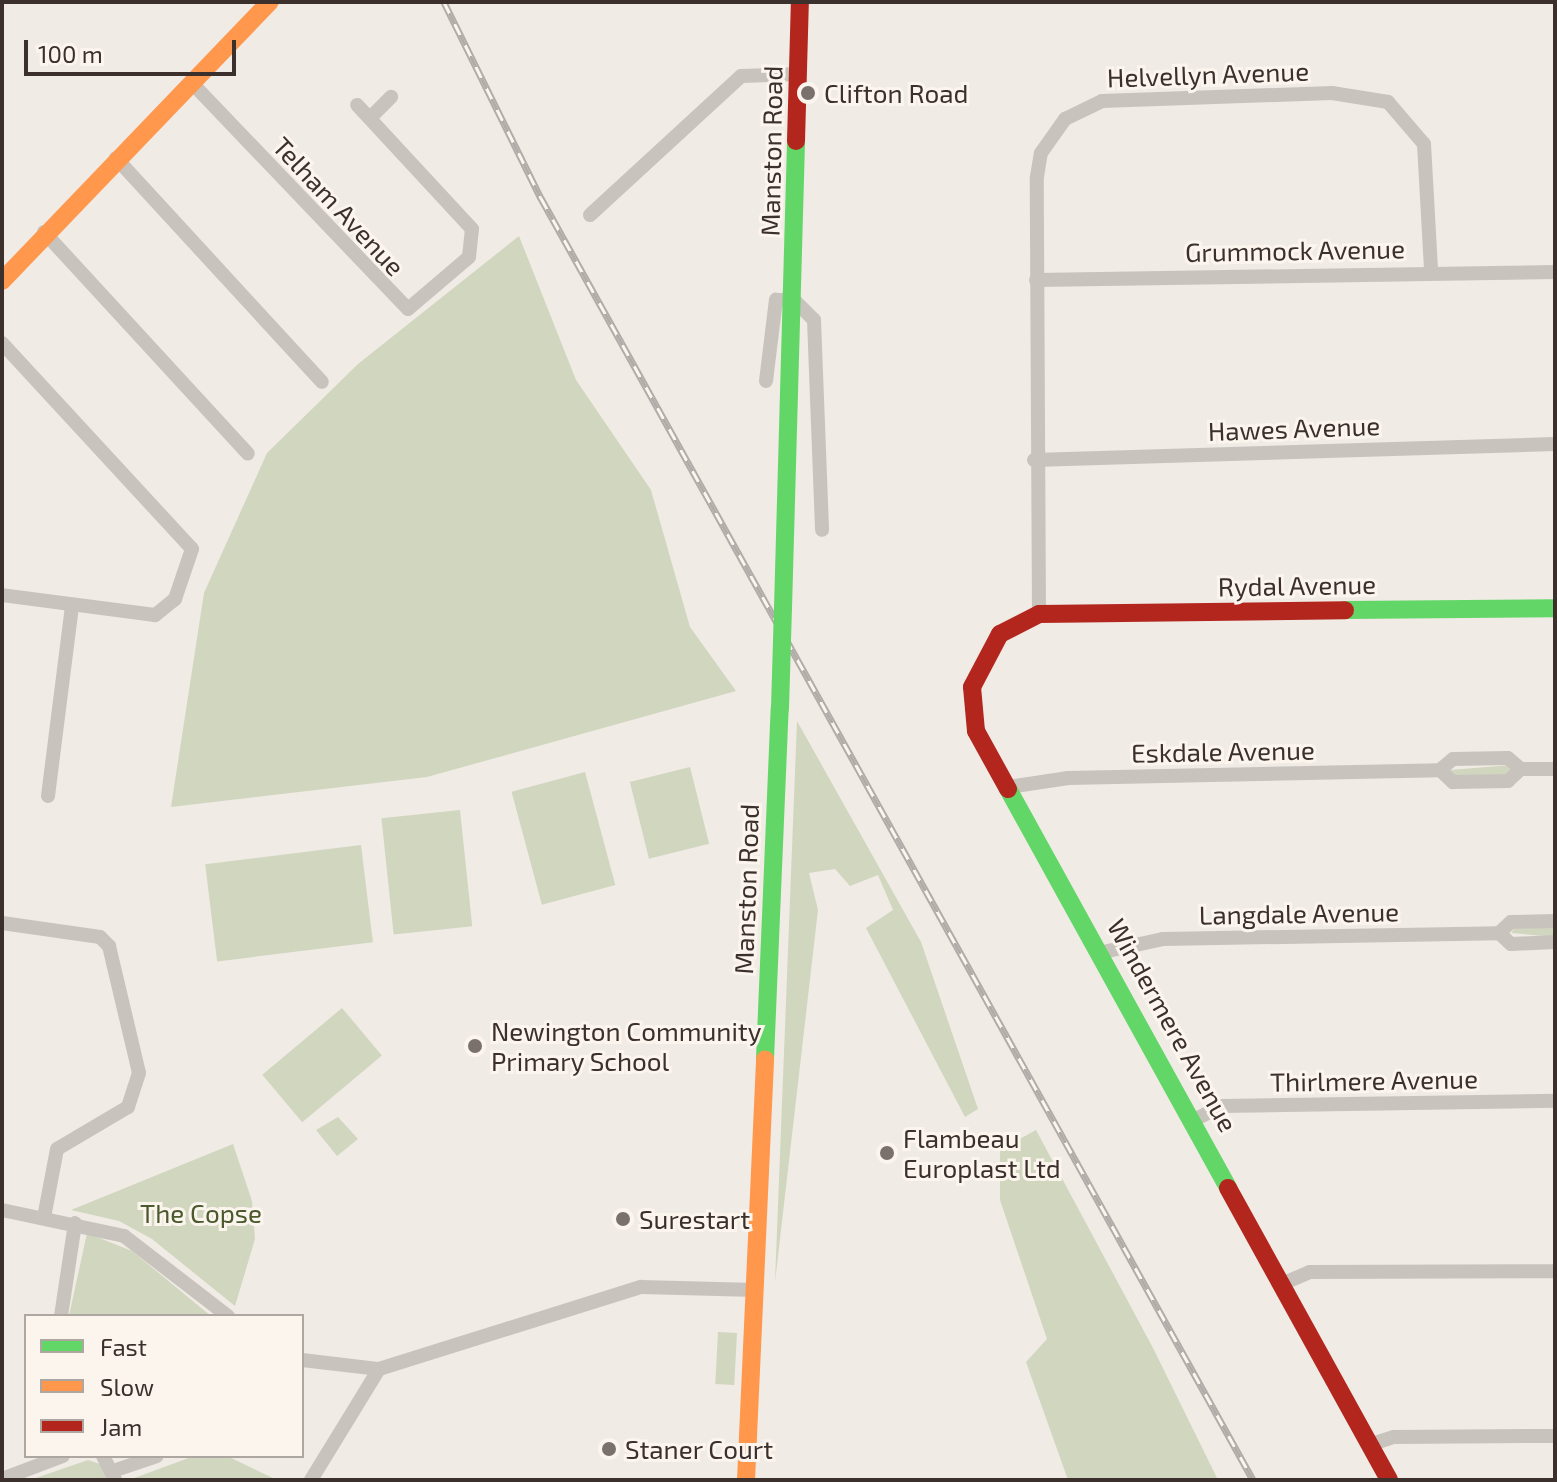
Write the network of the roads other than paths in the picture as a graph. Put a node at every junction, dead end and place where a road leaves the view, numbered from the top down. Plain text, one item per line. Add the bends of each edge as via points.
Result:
1 (270, 2) edge
2 (800, 2) edge
3 (799, 74) junction
4 (191, 82) junction
5 (391, 97) dead end
6 (357, 105) dead end
7 (370, 118) junction
8 (116, 158) junction
9 (590, 215) dead end
10 (44, 232) junction
11 (1431, 271) junction
12 (1555, 272) edge
13 (1036, 280) junction
14 (2, 281) edge
15 (794, 300) junction
16 (2, 343) edge
17 (766, 381) dead end
18 (322, 382) dead end
19 (1555, 444) edge
20 (248, 454) dead end
21 (1034, 460) junction
22 (822, 530) dead end
23 (2, 595) edge
24 (72, 607) junction
25 (1555, 608) edge
26 (1039, 614) junction
27 (1521, 769) junction
28 (1555, 769) edge
29 (1440, 770) junction
30 (1008, 787) junction
31 (48, 796) dead end
32 (1555, 921) edge
33 (2, 923) edge
34 (1499, 933) junction
35 (1555, 942) edge
36 (1103, 952) junction
37 (1555, 1101) edge
38 (1196, 1119) junction
39 (2, 1210) edge
40 (44, 1218) junction
41 (75, 1223) junction
42 (1555, 1271) edge
43 (1284, 1283) junction
44 (756, 1290) junction
45 (61, 1314) edge
46 (225, 1314) edge
47 (304, 1360) edge
48 (379, 1369) junction
49 (1555, 1436) edge
50 (1372, 1444) junction
51 (58, 1458) edge
52 (104, 1458) edge
53 (153, 1458) edge
54 (116, 1475) edge
55 (2, 1479) edge
56 (311, 1480) edge
57 (746, 1480) edge
58 (1389, 1480) edge

1 - 4 main road
2 - 3 main road, Manston Road
3 - 9 street via 741,76
3 - 15 main road, Manston Road
4 - 7 street, Telham Avenue via 408,309 469,257 472,229
4 - 8 main road
5 - 7 street
6 - 7 street, Telham Avenue
8 - 10 main road
8 - 18 street
10 - 14 main road
10 - 20 street
11 - 12 street, Grummock Avenue
11 - 13 street, Grummock Avenue
11 - 13 street, Helvellyn Avenue via 1424,144 1408,117 1388,102 1332,93 1082,107 1041,153
13 - 21 street, Helvellyn Avenue
15 - 17 street via 776,300
15 - 22 street via 814,320
15 - 44 main road, Manston Road, bridge
16 - 24 street via 192,549 175,599 162,612
19 - 21 street, Hawes Avenue
21 - 26 street, Helvellyn Avenue
23 - 24 street
24 - 31 street
25 - 26 main road, Rydal Avenue
26 - 30 main road, Windermere Avenue via 1000,634 972,687 976,731
27 - 28 street, Eskdale Avenue
27 - 29 street, Eskdale Avenue via 1508,758 1453,759
27 - 29 street, Eskdale Avenue via 1508,781 1453,782
29 - 30 street, Eskdale Avenue via 1068,778
30 - 36 main road, Windermere Avenue
32 - 34 street, Langdale Avenue via 1511,922
33 - 40 street via 100,937 109,946 139,1073 128,1107 57,1149
34 - 35 street, Langdale Avenue via 1511,944
34 - 36 street, Langdale Avenue via 1163,939
36 - 38 main road, Windermere Avenue
37 - 38 street, Thirlmere Avenue via 1221,1106
38 - 43 main road, Windermere Avenue
39 - 40 street
40 - 41 street
41 - 45 street
41 - 46 street via 124,1236
42 - 43 street via 1310,1272
43 - 50 main road, Windermere Avenue
44 - 48 street via 641,1287
44 - 57 main road, Manston Road
47 - 48 street
48 - 56 street
49 - 50 street via 1417,1435
50 - 58 main road, Windermere Avenue
51 - 55 street
52 - 54 street
53 - 54 street

